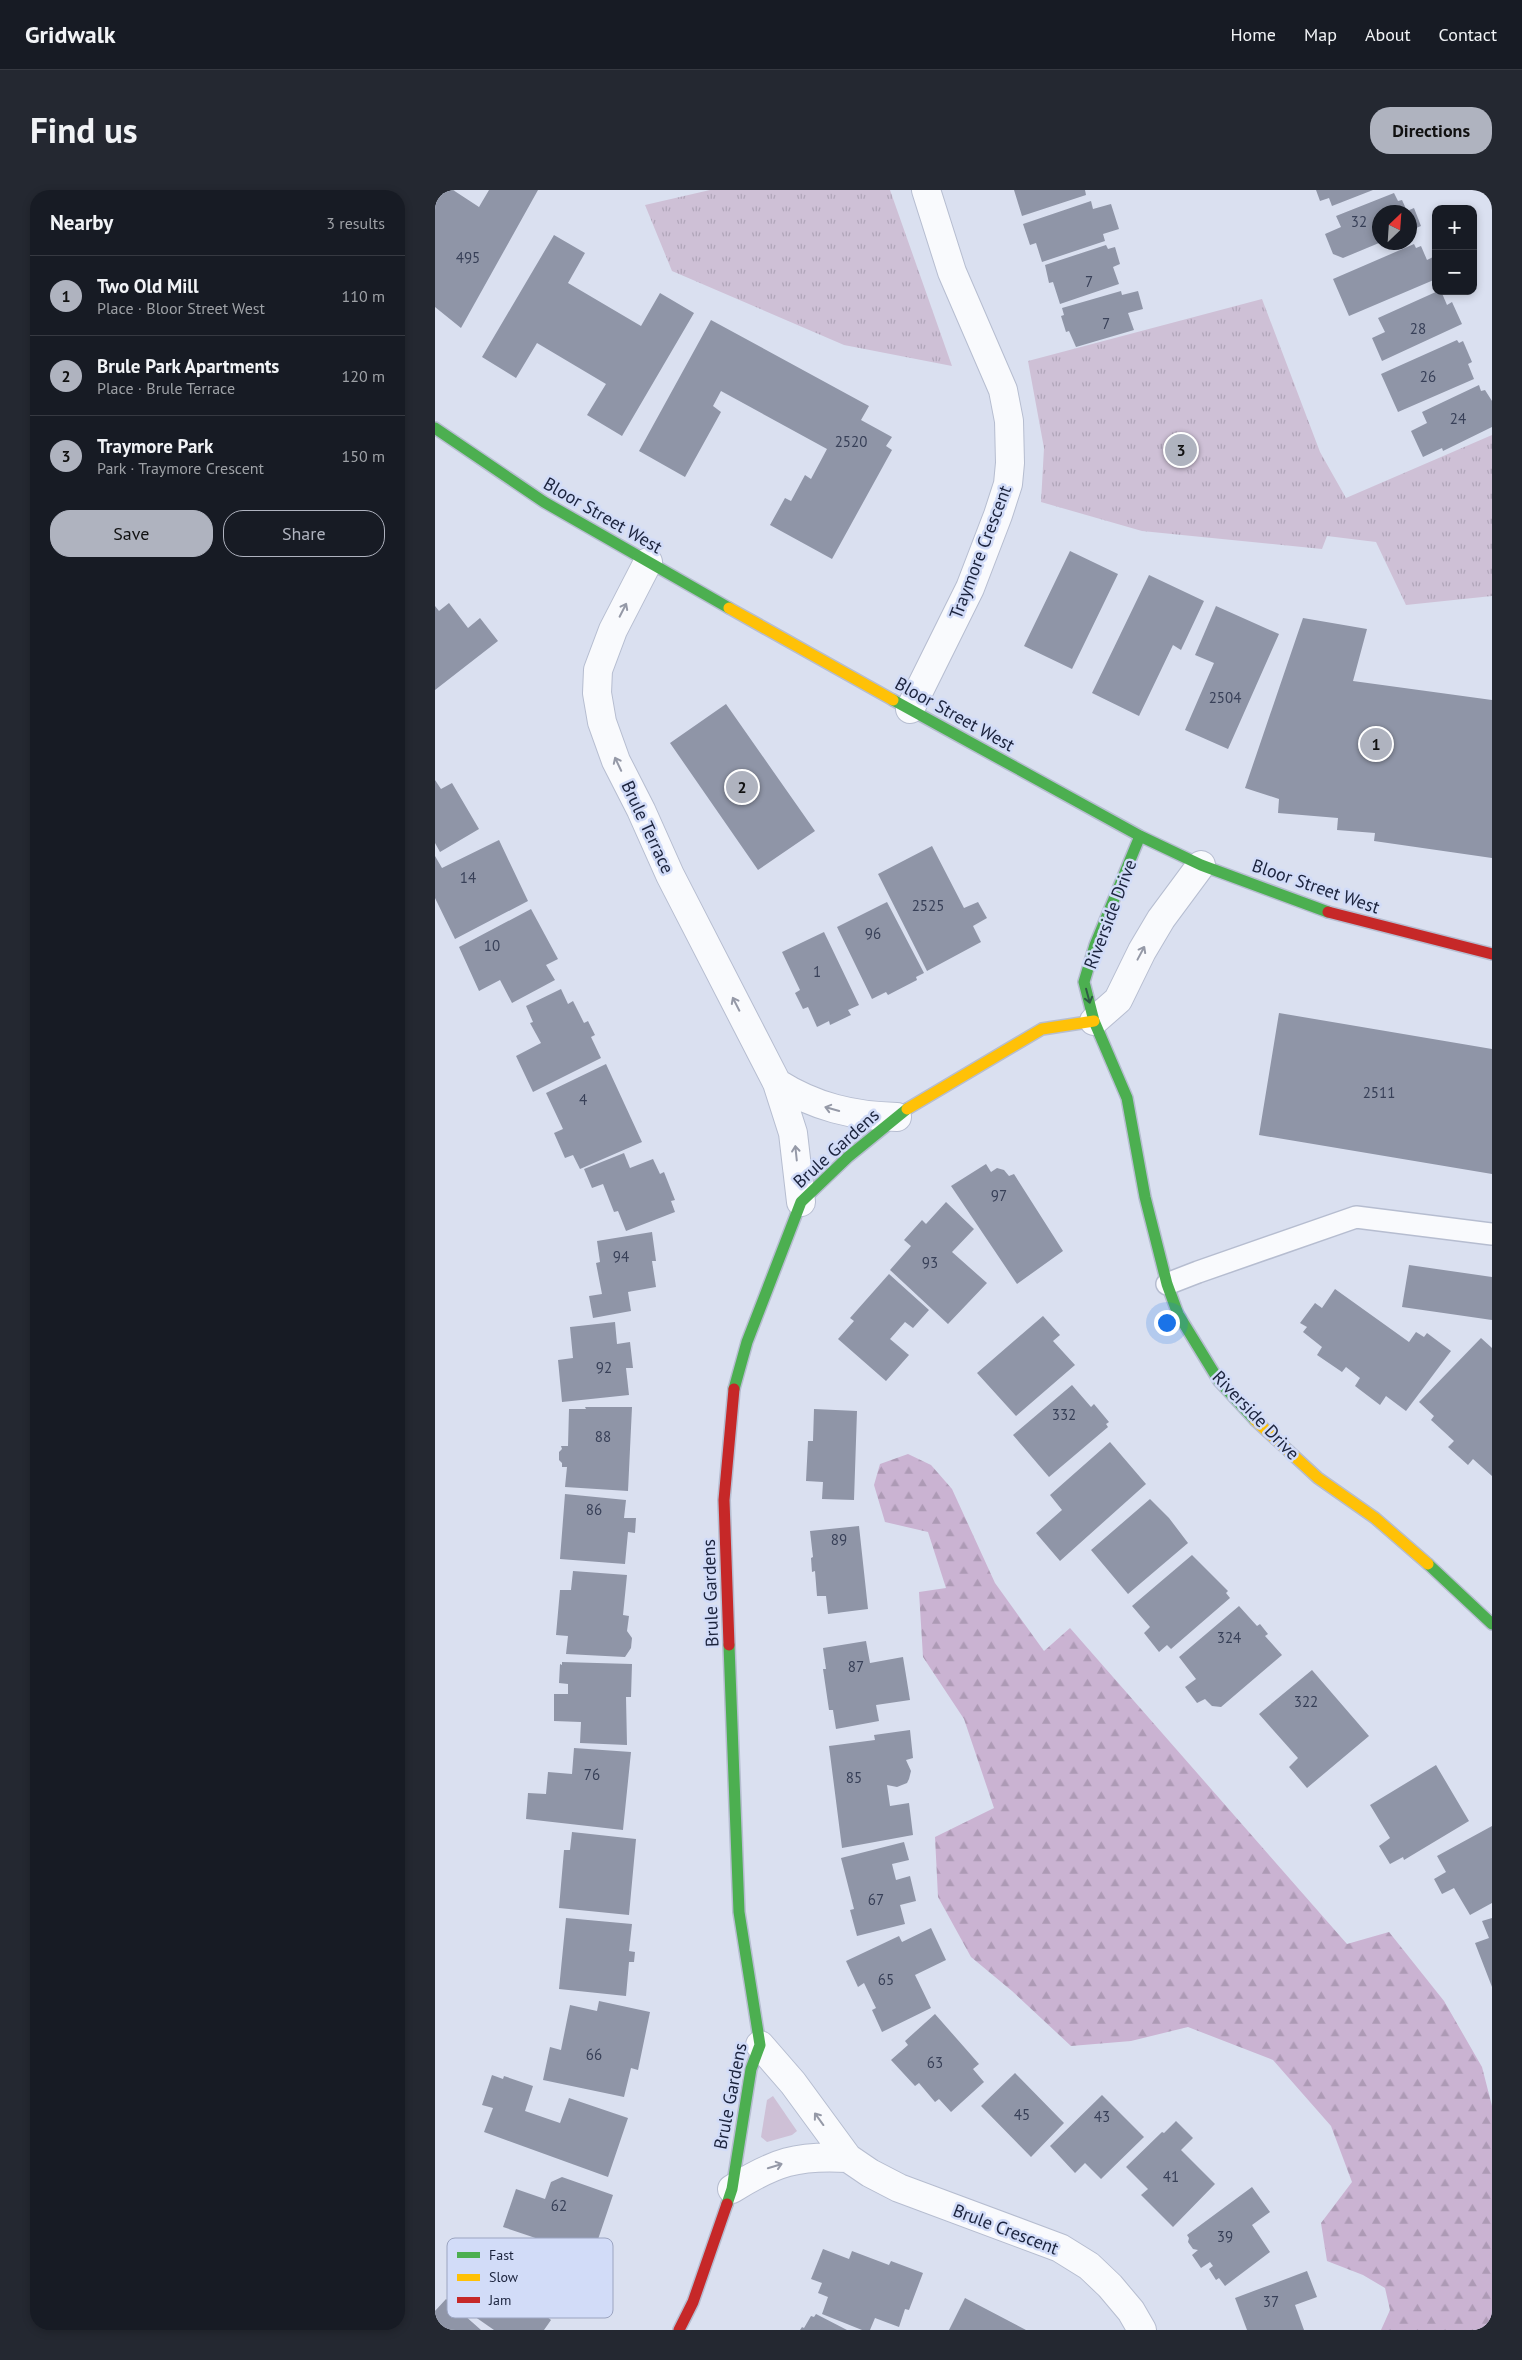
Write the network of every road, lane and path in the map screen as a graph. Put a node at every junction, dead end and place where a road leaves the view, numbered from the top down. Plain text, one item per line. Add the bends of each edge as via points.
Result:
1 (926, 190) edge
2 (435, 428) edge
3 (648, 562) junction
4 (910, 709) junction
5 (1141, 836) junction
6 (1201, 864) junction
7 (1492, 954) edge
8 (1094, 1021) junction
9 (777, 1083) junction
10 (897, 1117) junction
11 (801, 1202) junction
12 (1492, 1234) edge
13 (1167, 1284) junction
14 (1492, 1624) edge
15 (760, 2045) junction
16 (848, 2158) junction
17 (732, 2189) junction
18 (679, 2330) edge
19 (1141, 2330) edge

1 - 4 street, Traymore Crescent via 952,272 1003,390 1009,421 1010,463 1006,491 969,588
2 - 3 street, Bloor Street West via 544,502
3 - 4 street, Bloor Street West
9 -> 3 street, Brule Terrace via 670,875 616,761 602,722 597,693 598,670 613,630
4 - 5 street, Bloor Street West
5 - 6 street, Bloor Street West
5 -> 8 street, Riverside Drive via 1095,945 1084,982
6 - 7 street, Bloor Street West via 1339,916
8 -> 6 street via 1118,1000 1161,918
8 - 10 street, Brule Gardens via 1042,1029 910,1106
8 - 13 street, Riverside Drive via 1127,1098 1145,1197
10 -> 9 street via 855,1115 834,1110
11 -> 9 street, Brule Terrace via 793,1133
10 - 11 street, Brule Gardens
11 - 15 street, Brule Gardens via 747,1342 734,1390 724,1500 739,1912
12 - 13 lane via 1356,1217
13 - 14 street, Riverside Drive via 1178,1314 1219,1381 1270,1435 1318,1478 1375,1518
16 -> 15 street, Brule Crescent via 793,2083
15 - 17 street, Brule Gardens via 751,2070
17 -> 16 street via 763,2170 795,2160 819,2156
16 - 19 street, Brule Crescent via 899,2188 1060,2248 1089,2266 1110,2286 1131,2311
17 - 18 street, Brule Gardens via 693,2302

